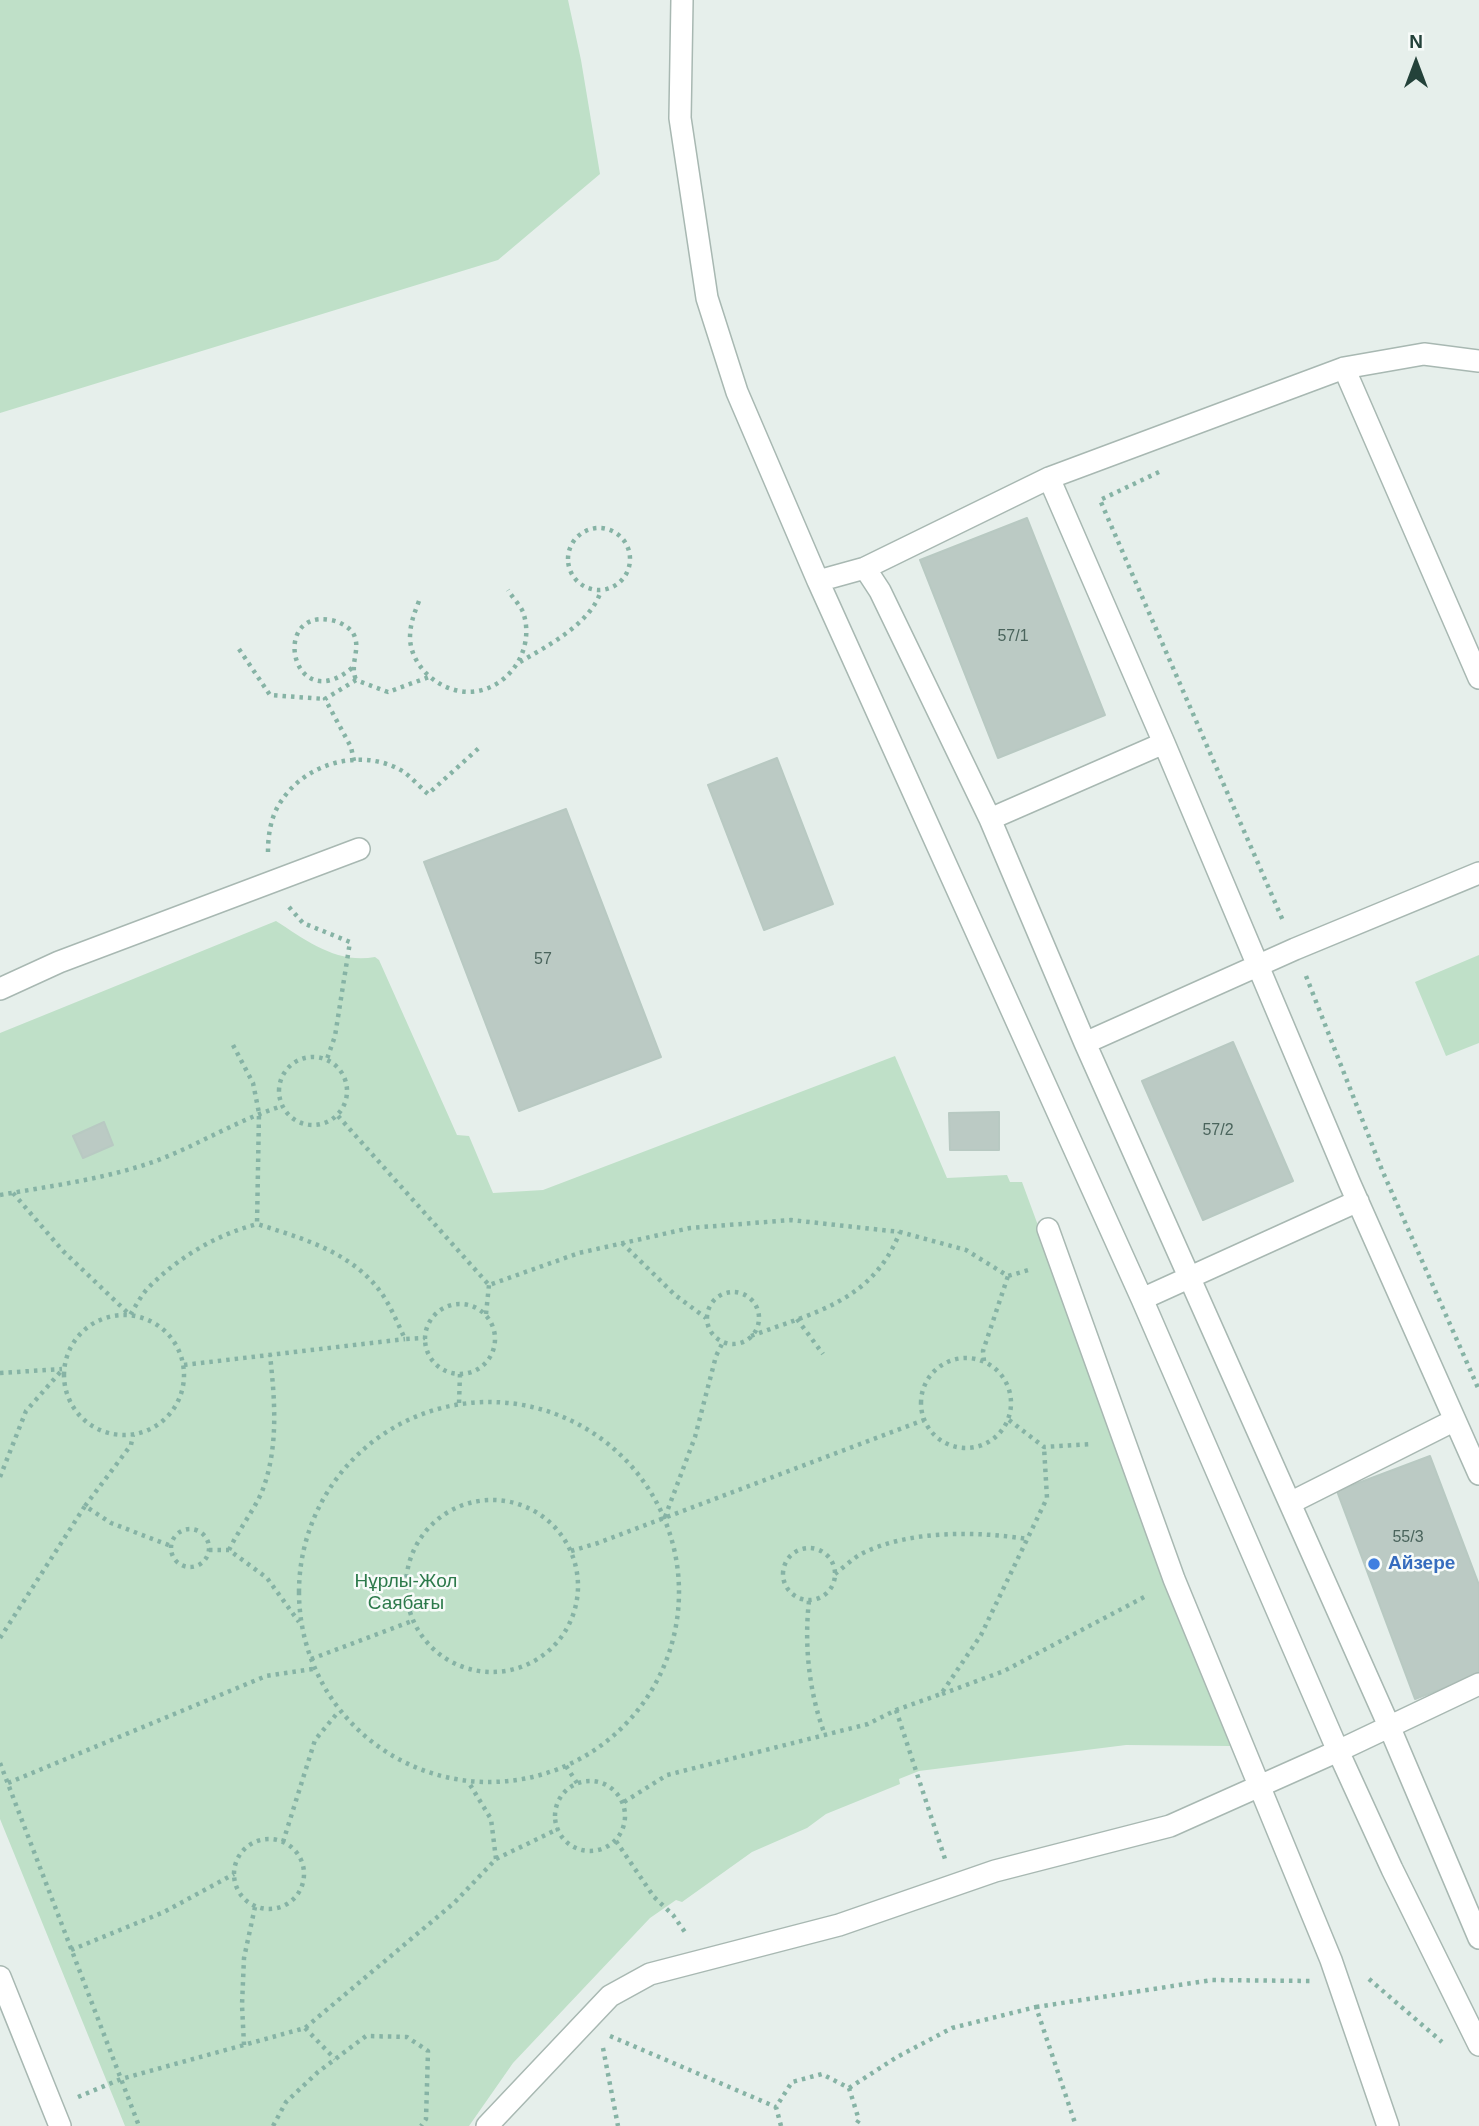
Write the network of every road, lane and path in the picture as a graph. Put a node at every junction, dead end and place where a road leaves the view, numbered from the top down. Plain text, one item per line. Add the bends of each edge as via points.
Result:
1 (682, 0) edge
2 (1479, 361) edge
3 (1344, 368) junction
4 (1159, 471) dead end
5 (1049, 478) junction
6 (865, 568) junction
7 (818, 581) junction
8 (508, 590) dead end
9 (601, 591) junction
10 (419, 601) dead end
11 (239, 649) dead end
12 (519, 662) junction
13 (352, 668) junction
14 (429, 677) junction
15 (1479, 678) edge
16 (356, 680) junction
17 (325, 699) junction
18 (1164, 743) junction
19 (480, 747) dead end
20 (354, 761) junction
21 (990, 819) junction
22 (359, 849) dead end
23 (1479, 873) edge
24 (274, 881) junction
25 (1295, 948) junction
26 (1257, 965) junction
27 (0, 989) edge
28 (1085, 1043) junction
29 (233, 1045) dead end
30 (327, 1059) junction
31 (282, 1106) junction
32 (259, 1113) junction
33 (338, 1116) junction
34 (13, 1193) junction
35 (0, 1195) edge
36 (1358, 1201) junction
37 (257, 1224) junction
38 (1048, 1229) dead end
39 (900, 1231) junction
40 (622, 1243) junction
41 (1058, 1261) junction
42 (1008, 1276) junction
43 (1189, 1278) junction
44 (489, 1285) junction
45 (1142, 1299) junction
46 (486, 1314) junction
47 (130, 1315) junction
48 (706, 1318) junction
49 (797, 1319) junction
50 (751, 1336) junction
51 (425, 1338) junction
52 (405, 1339) junction
53 (723, 1342) junction
54 (823, 1354) dead end
55 (270, 1355) junction
56 (984, 1360) junction
57 (184, 1366) junction
58 (63, 1369) junction
59 (0, 1373) edge
60 (460, 1374) junction
61 (1479, 1390) edge
62 (459, 1403) junction
63 (924, 1420) junction
64 (1009, 1420) junction
65 (1455, 1420) junction
66 (134, 1435) junction
67 (1123, 1437) junction
68 (1044, 1447) junction
69 (1479, 1474) edge
70 (0, 1477) edge
71 (1290, 1503) junction
72 (85, 1506) junction
73 (665, 1518) junction
74 (1027, 1539) junction
75 (171, 1546) junction
76 (209, 1550) junction
77 (229, 1550) junction
78 (571, 1551) junction
79 (835, 1574) junction
80 (1174, 1579) junction
81 (809, 1601) junction
82 (412, 1621) junction
83 (299, 1622) junction
84 (0, 1638) edge
85 (310, 1659) junction
86 (313, 1669) junction
87 (1479, 1684) edge
88 (942, 1694) junction
89 (896, 1710) junction
90 (340, 1712) junction
91 (1389, 1726) junction
92 (825, 1735) junction
93 (1338, 1751) junction
94 (0, 1763) edge
95 (566, 1766) junction
96 (468, 1782) junction
97 (8, 1783) junction
98 (577, 1783) junction
99 (1258, 1787) junction
100 (624, 1802) junction
101 (558, 1829) junction
102 (615, 1841) junction
103 (283, 1842) junction
104 (496, 1858) junction
105 (234, 1874) junction
106 (954, 1885) junction
107 (255, 1907) junction
108 (1479, 1938) edge
109 (71, 1950) junction
110 (706, 1960) junction
111 (1331, 1960) junction
112 (0, 1977) edge
113 (1339, 1985) junction
114 (1036, 2007) junction
115 (305, 2028) junction
116 (600, 2031) dead end
117 (244, 2045) junction
118 (603, 2045) dead end
119 (1479, 2045) edge
120 (1449, 2048) dead end
121 (335, 2059) junction
122 (121, 2079) junction
123 (849, 2088) junction
124 (776, 2107) junction
125 (56, 2117) edge
126 (139, 2126) edge
127 (273, 2126) edge
128 (421, 2126) edge
129 (487, 2126) edge
130 (618, 2126) edge
131 (781, 2126) edge
132 (855, 2126) edge
133 (1076, 2126) edge
134 (1388, 2126) edge

1 - 7 lane via 680,118 707,298 737,392
2 - 3 lane via 1424,354
3 - 5 lane
3 - 15 lane
4 - 25 path via 1100,500
5 - 6 lane
5 - 18 lane
6 - 7 lane
6 - 21 lane
7 - 45 lane
8 - 12 path via 523,611 527,637
9 - 9 path via 625,578 630,551 623,538 598,527 573,540 568,568 575,580
9 - 12 path via 597,603 580,621
10 - 14 path via 411,620 410,640 416,660
11 - 17 path via 270,695
12 - 14 path via 502,682 478,691 451,690
13 - 13 path via 357,651 353,633 339,621 321,618 304,625 294,640 294,658 303,674 319,682 337,680
13 - 16 path
14 - 16 path via 388,692
16 - 17 path
17 - 20 path
18 - 21 lane
18 - 26 lane
19 - 20 path via 428,794 403,771 370,760
20 - 24 path via 336,761 305,775 281,800 268,831 268,866
21 - 28 lane
22 - 24 lane
23 - 25 lane
24 - 27 lane
24 - 30 path via 280,897 303,923 349,942 335,1036
25 - 26 lane
25 - 61 path via 1382,1170
26 - 28 lane
26 - 36 lane
28 - 43 lane
29 - 32 path via 253,1083
30 - 31 path via 310,1057 295,1062 283,1074
30 - 33 path via 340,1069 347,1084 347,1101
31 - 32 path
31 - 33 path via 292,1119 308,1126
32 - 34 path via 154,1162
32 - 37 path
33 - 44 path
34 - 35 path
34 - 47 path via 63,1251
36 - 43 lane
36 - 65 lane
37 - 47 path via 230,1231 189,1254 147,1289
37 - 52 path via 311,1241 353,1264 384,1298
38 - 41 lane
39 - 40 path via 791,1220 690,1228
39 - 42 path via 966,1250
39 - 49 path via 878,1271 841,1303
40 - 44 path
40 - 48 path
41 - 42 path
41 - 67 lane
42 - 56 path
43 - 45 lane
43 - 71 lane
44 - 46 path
45 - 93 lane
46 - 51 path via 461,1303 447,1306 435,1313
46 - 60 path via 496,1339 493,1352 485,1364
47 - 57 path via 159,1326 171,1338
47 - 58 path via 99,1320 86,1328 67,1354
48 - 50 path via 715,1299 723,1294 743,1294 757,1308 759,1318
48 - 53 path via 714,1336
49 - 50 path
49 - 54 path
50 - 53 path via 742,1342
51 - 52 path
51 - 60 path via 435,1364
52 - 55 path
53 - 73 path
55 - 57 path
55 - 77 path via 275,1399 272,1458 260,1495
56 - 63 path via 949,1360 934,1370 920,1402
56 - 64 path via 999,1370 1009,1385
57 - 66 path via 184,1382 173,1410 162,1422
58 - 59 path
58 - 66 path via 68,1400 88,1424 102,1432
58 - 70 path via 26,1411
60 - 62 path
62 - 73 path via 509,1402 557,1413 601,1437 637,1472
62 - 83 path via 411,1417 378,1436 333,1479 310,1523 298,1572
63 - 64 path via 948,1445 966,1448 999,1435
63 - 73 path
64 - 68 path
65 - 69 lane
65 - 71 lane
66 - 72 path
67 - 68 path via 1099,1444
67 - 80 lane
68 - 74 path via 1047,1498
71 - 91 lane
72 - 75 path via 110,1523
72 - 84 path
73 - 78 path
73 - 95 path via 678,1562 679,1612 667,1660 644,1704 609,1740
74 - 79 path via 948,1534 894,1543 860,1554
74 - 88 path via 981,1635
75 - 76 path via 178,1534 192,1530 205,1536
75 - 76 path via 175,1560 188,1567 202,1563
76 - 77 path
77 - 83 path via 267,1578
78 - 82 path via 578,1573 573,1617 562,1637 527,1665 505,1672 461,1667 441,1656
78 - 82 path via 559,1531 523,1504 478,1500 457,1506 437,1518 411,1554 405,1577
79 - 81 path via 828,1593
79 - 81 path via 828,1556 820,1551 810,1548 791,1556 785,1564 785,1584
80 - 88 path via 1004,1671
80 - 99 lane
81 - 92 path via 809,1665
82 - 85 path
83 - 85 path
85 - 86 path
86 - 90 path
86 - 97 path via 266,1676
87 - 91 lane
88 - 89 path
89 - 92 path via 868,1724
89 - 106 path
90 - 96 path via 376,1746 420,1770
90 - 103 path via 314,1740
91 - 93 lane
91 - 108 lane
92 - 100 path via 667,1775
93 - 99 lane
93 - 119 lane
94 - 97 path
95 - 96 path via 519,1780
95 - 98 path
96 - 104 path via 491,1819
97 - 109 path
98 - 100 path via 604,1784
98 - 101 path via 558,1802
99 - 106 lane via 1170,1826
99 - 111 lane
100 - 102 path via 623,1830
101 - 102 path via 576,1849 590,1852
101 - 104 path
102 - 110 path
103 - 105 path via 256,1841 236,1860
103 - 107 path via 302,1861 302,1888 282,1907
104 - 115 path via 454,1903
105 - 107 path via 236,1887
105 - 109 path via 164,1912
106 - 110 lane via 839,1925
107 - 117 path via 244,1958
109 - 122 path
110 - 129 lane via 650,1974 610,1996
111 - 113 lane
111 - 120 path via 1374,1981
112 - 125 lane
113 - 114 path via 1212,1979
113 - 134 lane
114 - 123 path via 951,2028
114 - 133 path
115 - 117 path
115 - 121 path
116 - 124 path
117 - 122 path
118 - 130 path
121 - 127 path via 286,2102
121 - 128 path via 366,2036 407,2037 428,2051 426,2119
122 - 125 path
122 - 126 path
123 - 124 path via 822,2074 792,2082
123 - 132 path via 859,2120
124 - 131 path

